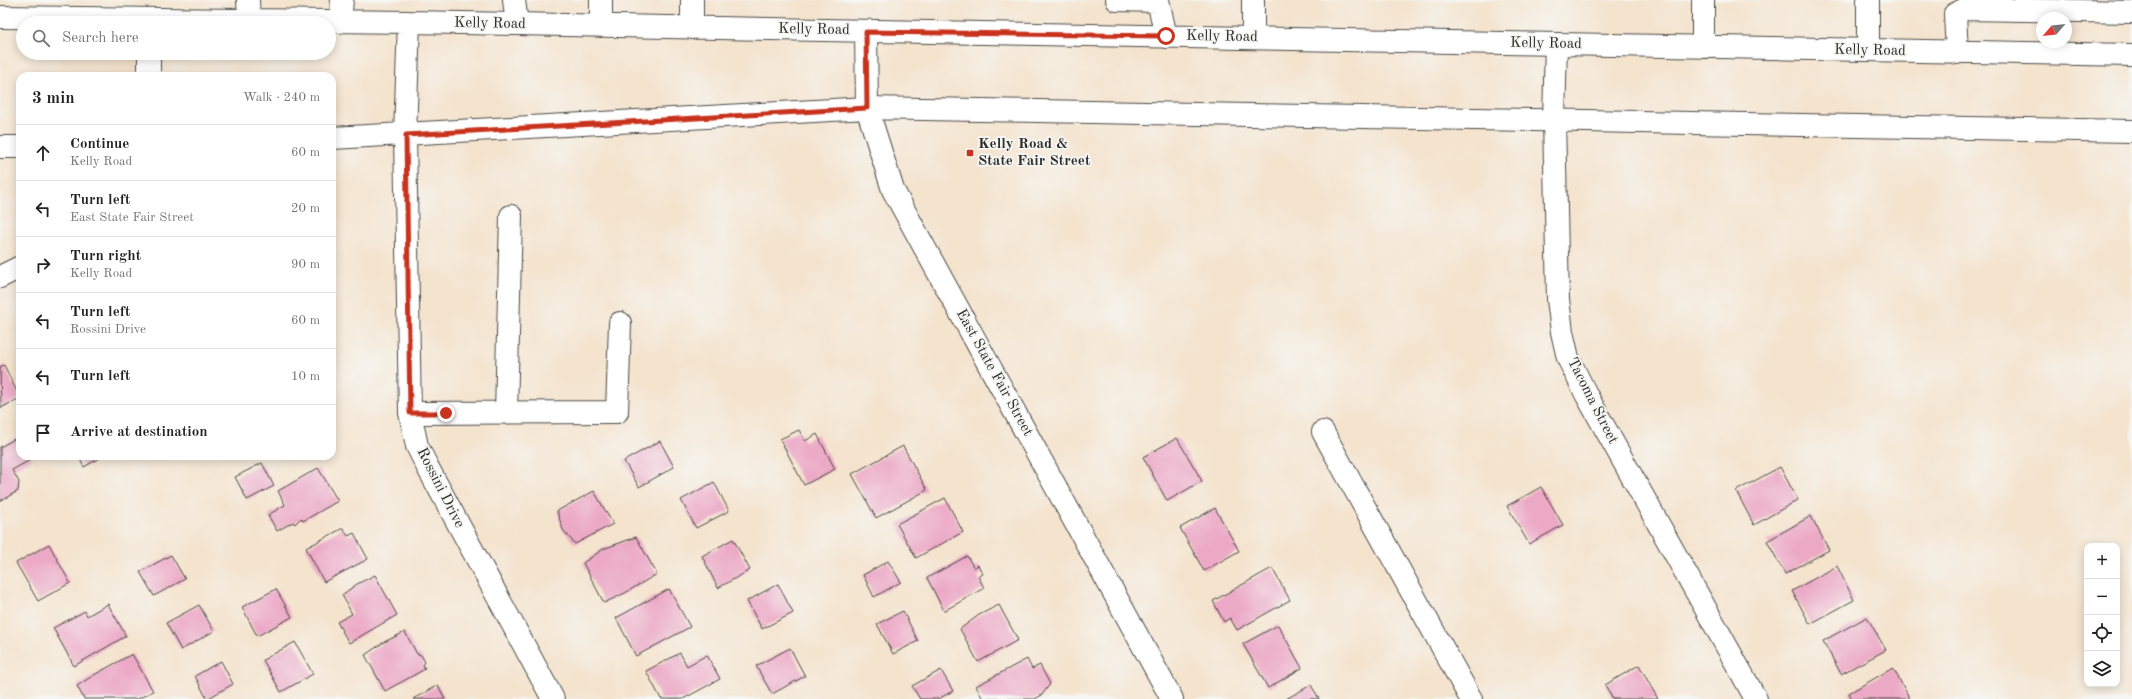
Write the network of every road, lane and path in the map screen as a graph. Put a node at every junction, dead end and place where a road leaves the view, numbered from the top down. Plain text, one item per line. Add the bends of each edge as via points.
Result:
1 (342, 0) edge
2 (514, 0) edge
3 (601, 0) edge
4 (692, 0) edge
5 (1117, 0) edge
6 (1158, 0) edge
7 (1253, 0) edge
8 (1703, 0) edge
9 (1868, 0) edge
10 (1965, 4) edge
11 (249, 10) edge
12 (2132, 12) edge
13 (194, 16) edge
14 (294, 16) edge
15 (0, 17) edge
16 (16, 17) edge
17 (336, 21) edge
18 (340, 22) junction
19 (410, 22) junction
20 (517, 24) junction
21 (601, 26) junction
22 (692, 28) junction
23 (866, 32) junction
24 (1166, 36) junction
25 (1253, 38) junction
26 (1556, 44) junction
27 (1703, 47) junction
28 (1868, 50) junction
29 (1957, 53) junction
30 (2132, 55) edge
31 (149, 60) edge
32 (149, 72) edge
33 (867, 108) junction
34 (1554, 119) junction
35 (2132, 131) edge
36 (406, 135) junction
37 (336, 138) edge
38 (0, 147) edge
39 (16, 147) edge
40 (511, 216) dead end
41 (16, 269) edge
42 (0, 278) edge
43 (620, 323) dead end
44 (410, 413) junction
45 (506, 413) junction
46 (1323, 432) dead end
47 (553, 699) edge
48 (1172, 699) edge
49 (1471, 699) edge
50 (1756, 699) edge

1 - 18 street
2 - 20 street
3 - 21 street
4 - 22 street
5 - 6 street
6 - 24 street
7 - 25 street
8 - 27 street
9 - 28 street
10 - 12 street
10 - 29 street via 1955,14
11 - 13 street, Kelly Road
11 - 14 street, Kelly Road
15 - 16 street, Kelly Road
17 - 18 street, Kelly Road
18 - 19 street, Kelly Road
19 - 20 street, Kelly Road
19 - 36 street, Rossini Drive
20 - 21 street, Kelly Road
21 - 22 street, Kelly Road
22 - 23 street, Kelly Road
23 - 24 street, Kelly Road
23 - 33 street, East State Fair Street
24 - 25 street, Kelly Road
25 - 26 street, Kelly Road
26 - 27 street, Kelly Road
26 - 34 street, Tacoma Street
27 - 28 street, Kelly Road
28 - 29 street, Kelly Road
29 - 30 street, Kelly Road
31 - 32 street
33 - 34 street
33 - 36 street
33 - 48 street, East State Fair Street via 893,190
34 - 35 street
34 - 50 street, Tacoma Street via 1558,299 1568,358
36 - 37 street
36 - 44 street, Rossini Drive
38 - 39 street
40 - 45 street
41 - 42 street
43 - 45 street via 617,412
44 - 45 street
44 - 47 street, Rossini Drive via 417,446 428,468
46 - 49 street

